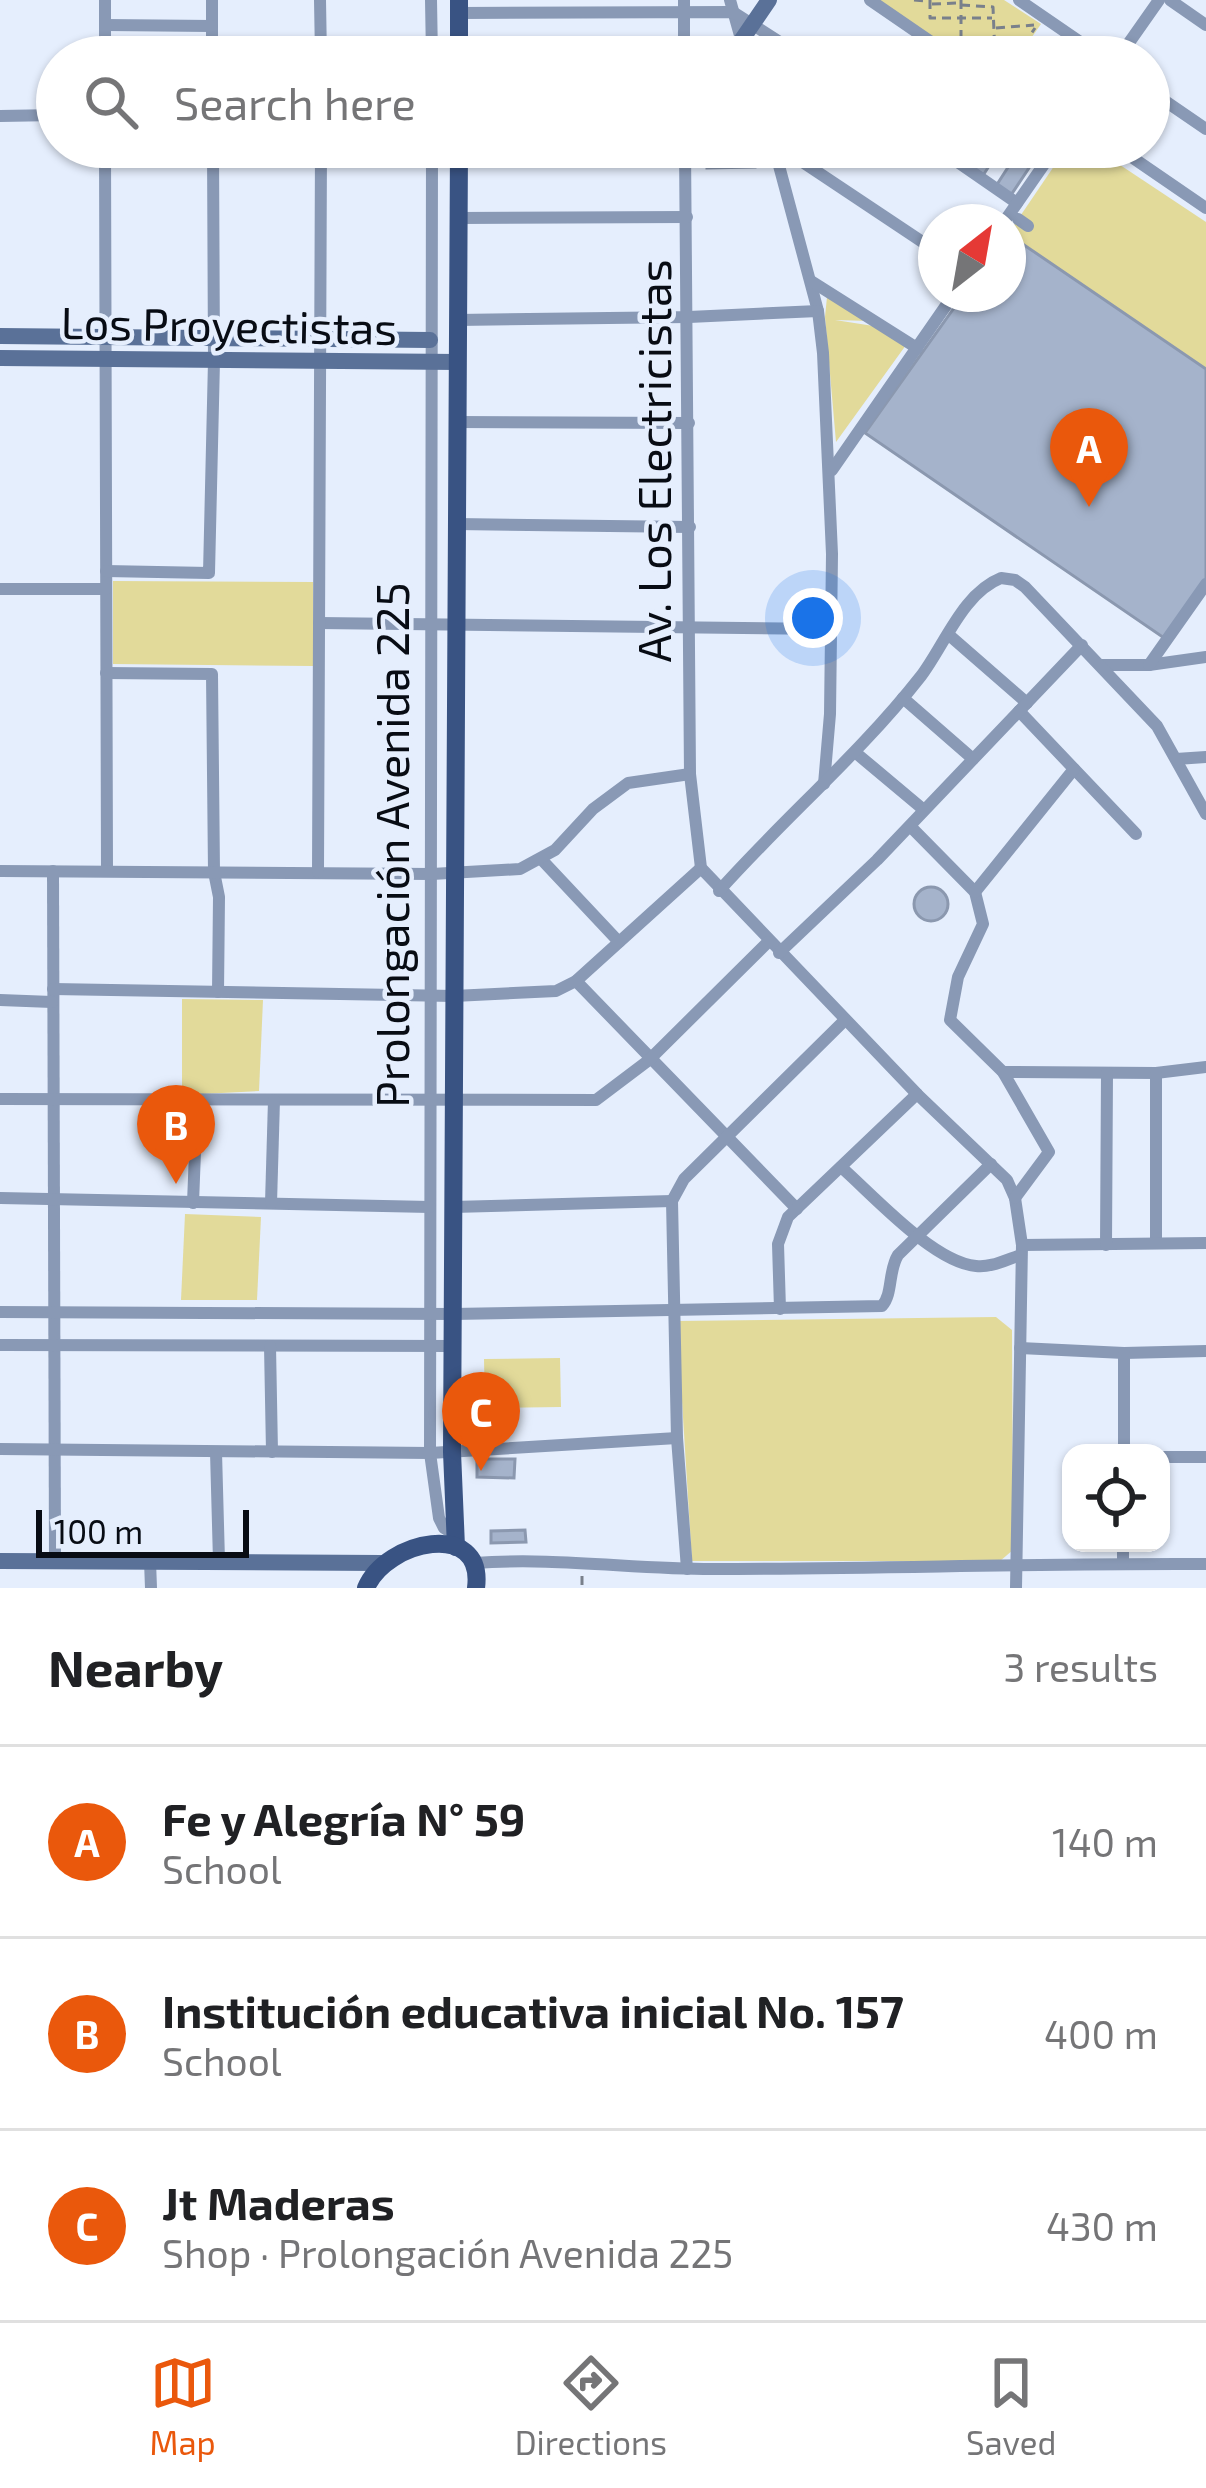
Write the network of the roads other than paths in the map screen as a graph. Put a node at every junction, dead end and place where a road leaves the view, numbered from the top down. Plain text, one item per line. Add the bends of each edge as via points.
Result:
1 (105, 0) edge
2 (212, 0) edge
3 (320, 0) edge
4 (431, 0) edge
5 (769, 0) edge
6 (870, 0) edge
7 (1159, 0) edge
8 (1170, 0) edge
9 (684, 6) edge
10 (731, 6) edge
11 (1018, 6) edge
12 (459, 7) edge
13 (753, 23) junction
14 (1206, 25) edge
15 (105, 26) junction
16 (212, 26) junction
17 (105, 36) edge
18 (212, 36) edge
19 (321, 36) edge
20 (432, 36) edge
21 (736, 36) edge
22 (747, 36) edge
23 (772, 36) edge
24 (927, 36) edge
25 (1066, 36) edge
26 (1134, 36) edge
27 (1170, 104) edge
28 (36, 115) edge
29 (0, 116) edge
30 (1206, 129) edge
31 (105, 168) edge
32 (213, 168) edge
33 (321, 168) edge
34 (432, 168) edge
35 (459, 168) edge
36 (686, 168) edge
37 (782, 168) edge
38 (809, 168) edge
39 (967, 168) edge
40 (1041, 168) edge
41 (1148, 168) edge
42 (1017, 202) joint
43 (1206, 208) edge
44 (687, 217) junction
45 (459, 218) junction
46 (918, 239) edge
47 (810, 280) junction
48 (818, 311) junction
49 (941, 312) edge
50 (689, 317) junction
51 (457, 320) junction
52 (0, 336) edge
53 (105, 338) junction
54 (320, 340) junction
55 (430, 340) junction
56 (214, 341) junction
57 (916, 348) junction
58 (0, 358) edge
59 (105, 359) junction
60 (214, 361) junction
61 (430, 362) junction
62 (458, 362) junction
63 (321, 363) junction
64 (457, 422) junction
65 (689, 423) junction
66 (830, 472) junction
67 (457, 524) junction
68 (690, 527) junction
69 (106, 571) junction
70 (1206, 584) edge
71 (0, 589) edge
72 (106, 589) junction
73 (319, 623) junction
74 (428, 624) junction
75 (456, 625) junction
76 (829, 628) junction
77 (690, 630) junction
78 (949, 635) junction
79 (1082, 645) junction
80 (1206, 657) edge
81 (1149, 664) junction
82 (1101, 665) junction
83 (106, 674) junction
84 (902, 698) junction
85 (1023, 707) junction
86 (856, 753) junction
87 (1206, 757) edge
88 (973, 759) junction
89 (1176, 759) junction
90 (1074, 769) junction
91 (690, 774) junction
92 (824, 785) junction
93 (924, 810) junction
94 (1206, 814) edge
95 (910, 826) junction
96 (1136, 834) dead end
97 (542, 860) junction
98 (701, 868) junction
99 (0, 871) edge
100 (52, 871) junction
101 (107, 872) junction
102 (214, 872) junction
103 (318, 872) junction
104 (455, 873) junction
105 (432, 874) junction
106 (719, 891) junction
107 (975, 892) junction
108 (619, 942) junction
109 (774, 947) junction
110 (576, 981) junction
111 (218, 992) junction
112 (53, 995) junction
113 (429, 995) junction
114 (454, 996) junction
115 (0, 1000) edge
116 (845, 1020) junction
117 (649, 1060) junction
118 (1206, 1067) edge
119 (1003, 1072) junction
120 (1107, 1073) junction
121 (1156, 1073) junction
122 (916, 1094) junction
123 (0, 1099) edge
124 (53, 1100) junction
125 (274, 1100) junction
126 (430, 1100) junction
127 (454, 1100) junction
128 (197, 1101) junction
129 (727, 1136) junction
130 (991, 1164) junction
131 (841, 1167) junction
132 (0, 1198) edge
133 (1015, 1198) junction
134 (54, 1200) junction
135 (672, 1201) junction
136 (193, 1203) junction
137 (271, 1203) junction
138 (430, 1207) junction
139 (453, 1207) junction
140 (796, 1209) junction
141 (918, 1235) junction
142 (1156, 1243) junction
143 (1206, 1244) edge
144 (1106, 1245) junction
145 (1022, 1250) junction
146 (780, 1310) junction
147 (673, 1311) junction
148 (0, 1312) edge
149 (54, 1313) junction
150 (430, 1314) junction
151 (453, 1314) junction
152 (0, 1345) edge
153 (270, 1346) junction
154 (430, 1346) junction
155 (453, 1346) junction
156 (54, 1347) junction
157 (1020, 1348) junction
158 (1206, 1351) edge
159 (1124, 1353) junction
160 (677, 1438) junction
161 (1124, 1444) edge
162 (0, 1449) edge
163 (54, 1452) junction
164 (216, 1452) junction
165 (272, 1452) junction
166 (452, 1452) junction
167 (430, 1453) junction
168 (1170, 1457) edge
169 (1206, 1457) edge
170 (456, 1541) junction
171 (1123, 1552) edge
172 (0, 1561) edge
173 (55, 1561) junction
174 (150, 1561) junction
175 (219, 1561) junction
176 (381, 1563) junction
177 (1016, 1564) junction
178 (1123, 1564) junction
179 (1206, 1564) edge
180 (687, 1569) junction
181 (476, 1574) edge
182 (151, 1588) edge
183 (366, 1588) edge
184 (491, 1588) edge
185 (1016, 1588) edge

1 - 15 street
2 - 16 street
3 - 19 street
4 - 20 street
5 - 13 street
6 - 24 street
7 - 26 street
8 - 14 street
9 - 10 street
9 - 12 street
10 - 13 street
10 - 21 street
11 - 25 street
13 - 22 street
13 - 23 street
15 - 16 street
15 - 17 street
16 - 18 street
27 - 30 street
28 - 29 street
31 - 53 street
32 - 56 street
33 - 54 street
34 - 55 street, Prolongación Avenida 225
35 - 45 main road, Prolongación Avenida 225
36 - 44 street, Av. Los Electricistas
37 - 47 street
38 - 46 street
39 - 42 street
40 - 42 street
41 - 43 street
44 - 45 street
44 - 50 street, Av. Los Electricistas
45 - 51 main road, Prolongación Avenida 225
47 - 48 street
47 - 57 street
48 - 50 street
48 - 66 street
49 - 57 street
50 - 51 street
50 - 65 street, Av. Los Electricistas
51 - 62 main road, Prolongación Avenida 225
52 - 53 street
53 - 56 street
53 - 59 street
54 - 55 street
54 - 56 street
54 - 63 street
55 - 61 street, Prolongación Avenida 225
56 - 60 street
57 - 66 street
58 - 59 street, Los Proyectistas
59 - 60 street, Los Proyectistas
59 - 69 street
60 - 63 street, Los Proyectistas
60 - 69 street via 209,573
61 - 62 street, Los Proyectistas
61 - 63 street, Los Proyectistas
61 - 74 street, Prolongación Avenida 225
62 - 64 main road, Prolongación Avenida 225
63 - 73 street
64 - 65 street
64 - 67 main road, Prolongación Avenida 225
65 - 68 street, Av. Los Electricistas
66 - 76 street
67 - 68 street
67 - 75 main road, Prolongación Avenida 225
68 - 77 street, Av. Los Electricistas
69 - 72 street
70 - 81 street
71 - 72 street
72 - 83 street
73 - 74 street
73 - 103 street
74 - 75 street
74 - 105 street, Prolongación Avenida 225
75 - 77 street
75 - 104 main road, Prolongación Avenida 225
76 - 77 street
76 - 92 street
77 - 91 street, Av. Los Electricistas
78 - 79 street via 978,592 1001,578 1025,587
78 - 84 street
78 - 85 street
79 - 82 street
79 - 85 street
80 - 81 street
81 - 82 street
82 - 89 street
83 - 101 street
83 - 102 street via 212,674
84 - 86 street
84 - 88 street
85 - 88 street
85 - 90 street
86 - 92 street
86 - 93 street
87 - 89 street
88 - 93 street
89 - 94 street
90 - 96 street
90 - 107 street
91 - 97 street via 628,783
91 - 98 street, Av. Los Electricistas
92 - 106 street
93 - 95 street
95 - 107 street
95 - 109 street
97 - 104 street
97 - 108 street
98 - 106 street
98 - 108 street
99 - 100 street
100 - 101 street
100 - 112 street
101 - 102 street
102 - 103 street
102 - 111 street
103 - 105 street
104 - 105 street
104 - 114 main road, Prolongación Avenida 225
105 - 113 street, Prolongación Avenida 225
106 - 109 street
107 - 119 street via 983,924 958,977 950,1020
108 - 110 street
109 - 116 street
109 - 117 street
110 - 114 street via 556,991
110 - 117 street
111 - 112 street
111 - 113 street
112 - 115 street
112 - 124 street
113 - 114 street
113 - 126 street, Prolongación Avenida 225
114 - 127 main road, Prolongación Avenida 225
116 - 122 street
116 - 129 street
117 - 127 street via 596,1100
117 - 129 street
118 - 121 street
119 - 120 street
119 - 133 street via 1049,1152
120 - 121 street
120 - 144 street
121 - 142 street
122 - 130 street
122 - 131 street
123 - 124 street
124 - 128 street
124 - 134 street
125 - 126 street
125 - 128 street
125 - 137 street
126 - 127 street
126 - 138 street, Prolongación Avenida 225
127 - 139 main road, Prolongación Avenida 225
128 - 136 street
129 - 135 street
129 - 140 street
130 - 133 street
130 - 141 street
131 - 140 street
131 - 141 street
132 - 134 street
133 - 145 street
134 - 136 street
134 - 149 street
135 - 139 street
135 - 147 street
136 - 137 street
137 - 138 street
138 - 150 street, Prolongación Avenida 225
139 - 151 main road, Prolongación Avenida 225
140 - 146 street via 778,1244
141 - 145 street via 976,1266
141 - 146 street via 890,1268 885,1304
142 - 143 street
142 - 144 street
144 - 145 street
145 - 157 street
146 - 147 street
147 - 151 street
147 - 160 street
148 - 149 street
149 - 150 street
149 - 156 street
150 - 151 street
150 - 154 street, Prolongación Avenida 225
151 - 155 main road, Prolongación Avenida 225
152 - 156 street
153 - 154 street
153 - 156 street
153 - 165 street
154 - 155 street
154 - 167 street, Prolongación Avenida 225
155 - 166 main road, Prolongación Avenida 225
156 - 163 street
157 - 159 street
157 - 177 street
158 - 159 street
159 - 161 street
160 - 166 street
160 - 180 street
162 - 163 street
163 - 164 street
163 - 173 street
164 - 165 street
164 - 175 street
165 - 167 street
166 - 167 street
166 - 170 main road, Prolongación Avenida 225
167 - 170 street, Prolongación Avenida 225 via 439,1518
168 - 169 street
170 - 176 main road
170 - 181 main road
171 - 178 street
172 - 173 street
173 - 174 street
174 - 175 street
174 - 182 street
175 - 176 street
176 - 183 main road
177 - 178 street
177 - 180 street
177 - 185 street
178 - 179 street
180 - 181 street via 546,1560
181 - 184 main road

